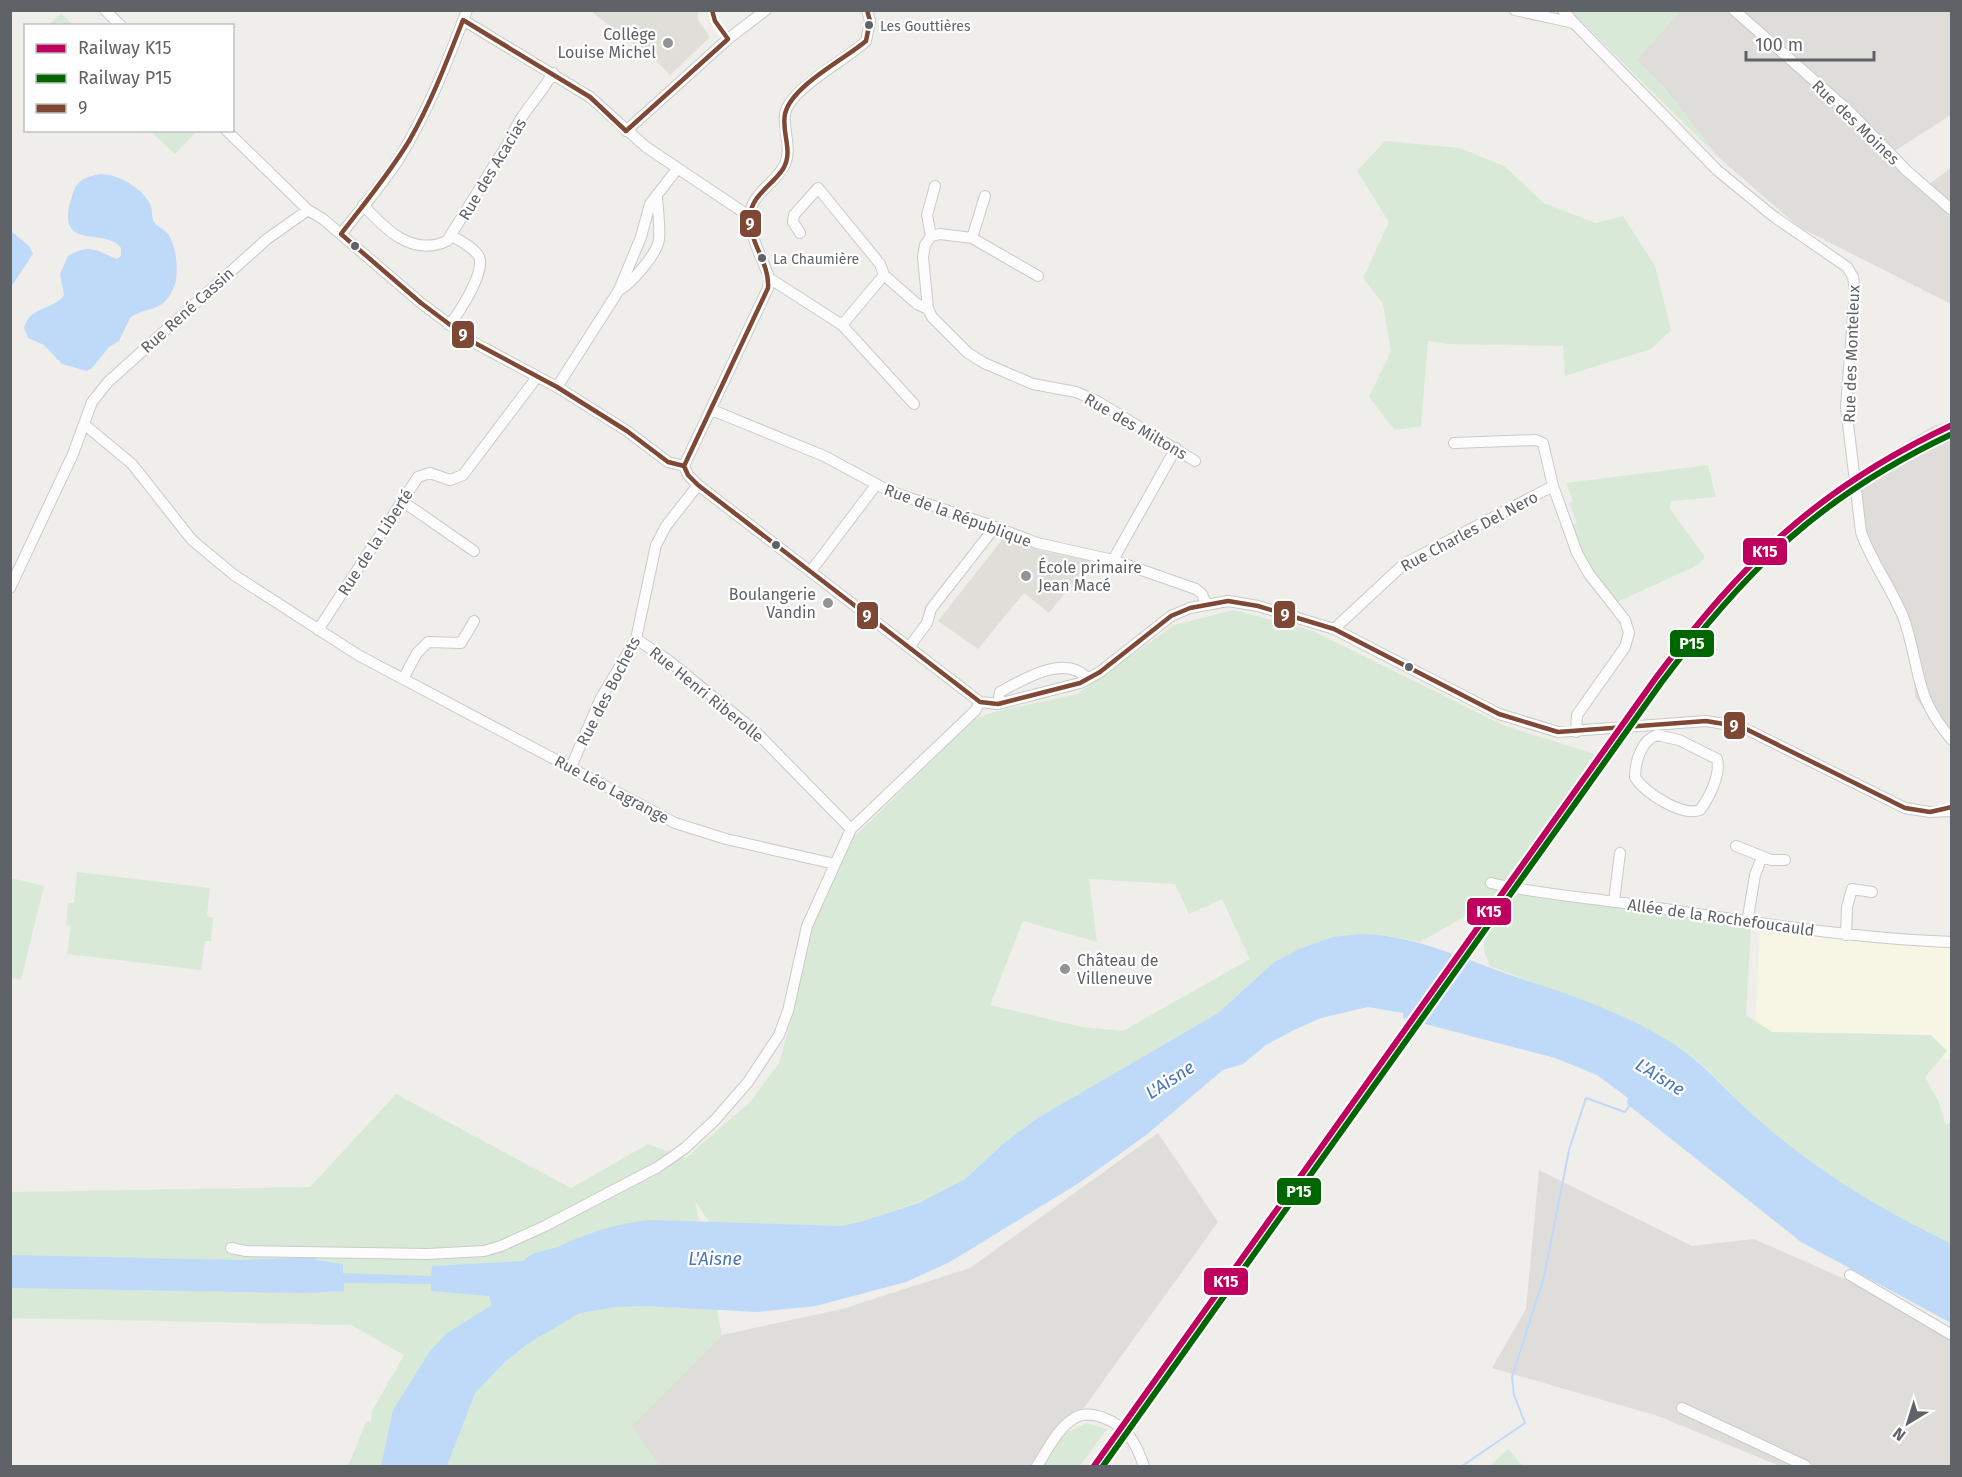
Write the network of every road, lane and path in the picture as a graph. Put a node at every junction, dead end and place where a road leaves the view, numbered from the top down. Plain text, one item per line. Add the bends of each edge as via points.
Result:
1 (105, 10) edge
2 (766, 10) edge
3 (867, 10) edge
4 (1515, 10) edge
5 (1563, 10) edge
6 (1734, 10) edge
7 (465, 16) edge
8 (1574, 23) junction
9 (120, 24) edge
10 (553, 73) junction
11 (626, 131) junction
12 (228, 132) edge
13 (677, 169) junction
14 (935, 186) dead end
15 (985, 196) dead end
16 (657, 197) junction
17 (363, 206) junction
18 (308, 210) junction
19 (1952, 210) edge
20 (749, 216) junction
21 (659, 233) junction
22 (800, 233) dead end
23 (341, 234) junction
24 (451, 236) junction
25 (931, 236) junction
26 (641, 237) junction
27 (972, 238) junction
28 (884, 274) junction
29 (1038, 276) dead end
30 (769, 278) junction
31 (619, 291) junction
32 (928, 309) junction
33 (842, 325) junction
34 (449, 326) junction
35 (537, 377) junction
36 (557, 387) junction
37 (914, 404) dead end
38 (712, 410) junction
39 (85, 425) junction
40 (1454, 443) dead end
41 (1176, 448) junction
42 (1195, 461) dead end
43 (684, 466) junction
44 (698, 485) junction
45 (876, 485) junction
46 (1553, 486) junction
47 (402, 501) junction
48 (995, 527) junction
49 (474, 551) dead end
50 (1113, 560) junction
51 (812, 571) junction
52 (10, 588) edge
53 (1206, 604) junction
54 (474, 621) dead end
55 (1334, 629) junction
56 (318, 630) junction
57 (636, 639) junction
58 (910, 646) junction
59 (404, 679) junction
60 (1088, 680) junction
61 (998, 701) junction
62 (980, 702) junction
63 (1684, 723) junction
64 (1585, 732) junction
65 (1680, 740) junction
66 (1952, 740) edge
67 (571, 766) junction
68 (1950, 810) edge
69 (851, 829) junction
70 (1736, 846) dead end
71 (1620, 853) dead end
72 (1762, 857) junction
73 (1785, 860) dead end
74 (835, 864) junction
75 (1491, 883) dead end
76 (1872, 892) dead end
77 (1614, 901) junction
78 (1747, 923) junction
79 (1846, 935) junction
80 (1952, 942) edge
81 (231, 1248) dead end
82 (1850, 1275) dead end
83 (1952, 1335) edge
84 (1682, 1408) dead end
85 (1037, 1467) edge
86 (1144, 1467) edge
87 (1806, 1467) edge

1 - 9 street
2 - 11 street
3 - 20 street via 870,21 866,41 802,90 788,106 784,166 754,200
4 - 8 street
5 - 8 street
6 - 19 street, Rue des Moines via 1850,112 1906,171
7 - 10 street
7 - 17 street via 437,89 412,136
8 - 66 street, Rue des Monteleux via 1717,170 1773,216 1847,267 1853,277 1846,407 1861,532 1905,621 1921,693
10 - 11 street via 590,97
10 - 24 street, Rue des Acacias via 516,123 510,140
11 - 13 street
12 - 18 street
13 - 16 street
13 - 20 street
14 - 25 street via 927,215
15 - 27 street
16 - 21 street
16 - 26 street via 650,204
17 - 23 street
17 - 24 street via 404,241 441,244
18 - 23 street
18 - 39 street, Rue René Cassin via 267,238 108,381 93,402
20 - 30 street
21 - 26 street
21 - 31 street via 658,244 639,272
22 - 28 street, Rue des Miltons via 793,222 794,215 818,188
23 - 34 street
24 - 34 street via 476,254 480,263 472,289
25 - 27 street
25 - 32 street via 923,257
26 - 31 street
27 - 29 street
28 - 32 street, Rue des Miltons
28 - 33 street
30 - 33 street
30 - 38 street via 759,311
31 - 36 street
32 - 41 street, Rue des Miltons via 968,353 984,363 1033,384 1076,392 1097,401
33 - 37 street
34 - 35 street
35 - 36 street
35 - 47 street, Rue de la Liberté via 463,475 450,480 439,474 423,474
36 - 43 street via 668,462
38 - 43 street
38 - 45 street, Rue de la République via 824,456
39 - 52 street, Rue René Cassin
39 - 56 street, Rue Léo Lagrange via 132,464 192,540 234,575
40 - 46 street via 1540,440 1547,448
41 - 42 street, Rue des Miltons
41 - 50 street
43 - 44 street
44 - 51 street
44 - 57 street, Rue des Bochets via 656,544
45 - 48 street, Rue de la République
45 - 51 street
46 - 55 street, Rue Charles Del Nero via 1404,564
46 - 64 street via 1580,559 1625,620 1629,633 1625,647 1577,715
47 - 49 street
47 - 56 street, Rue de la Liberté
48 - 50 street, Rue de la République via 1037,543
48 - 58 street via 931,609 927,623
50 - 53 street, Rue de la République via 1199,591
51 - 58 street
53 - 55 street via 1228,601 1258,606
53 - 60 street via 1171,616
54 - 59 street via 461,644 433,642 422,646
55 - 64 street via 1499,714 1557,732
56 - 59 street, Rue Léo Lagrange
57 - 67 street, Rue des Bochets via 602,698
57 - 69 street, Rue Henri Riberolle via 755,731
58 - 62 street
59 - 67 street, Rue Léo Lagrange
60 - 61 street via 1067,688
60 - 61 street via 1082,673 1056,669 1000,692
61 - 62 street
62 - 69 street
63 - 64 street
63 - 65 street
63 - 68 street via 1706,721 1742,727 1905,807 1930,812
65 - 65 street via 1652,736 1642,748 1635,777 1652,794 1693,813 1706,802 1719,766 1710,754
67 - 74 street, Rue Léo Lagrange via 675,823
69 - 74 street
70 - 72 street
71 - 77 street
72 - 73 street
72 - 78 street via 1755,874
74 - 81 street via 807,926 788,1011 768,1055 715,1120 658,1167 545,1226 484,1251 427,1254
75 - 77 street, Allée de la Rochefoucauld
76 - 79 street via 1852,889
77 - 78 street, Allée de la Rochefoucauld
78 - 79 street, Allée de la Rochefoucauld
79 - 80 street, Allée de la Rochefoucauld
82 - 83 street
84 - 87 street
85 - 86 street via 1066,1425 1089,1414 1116,1425 1128,1435

